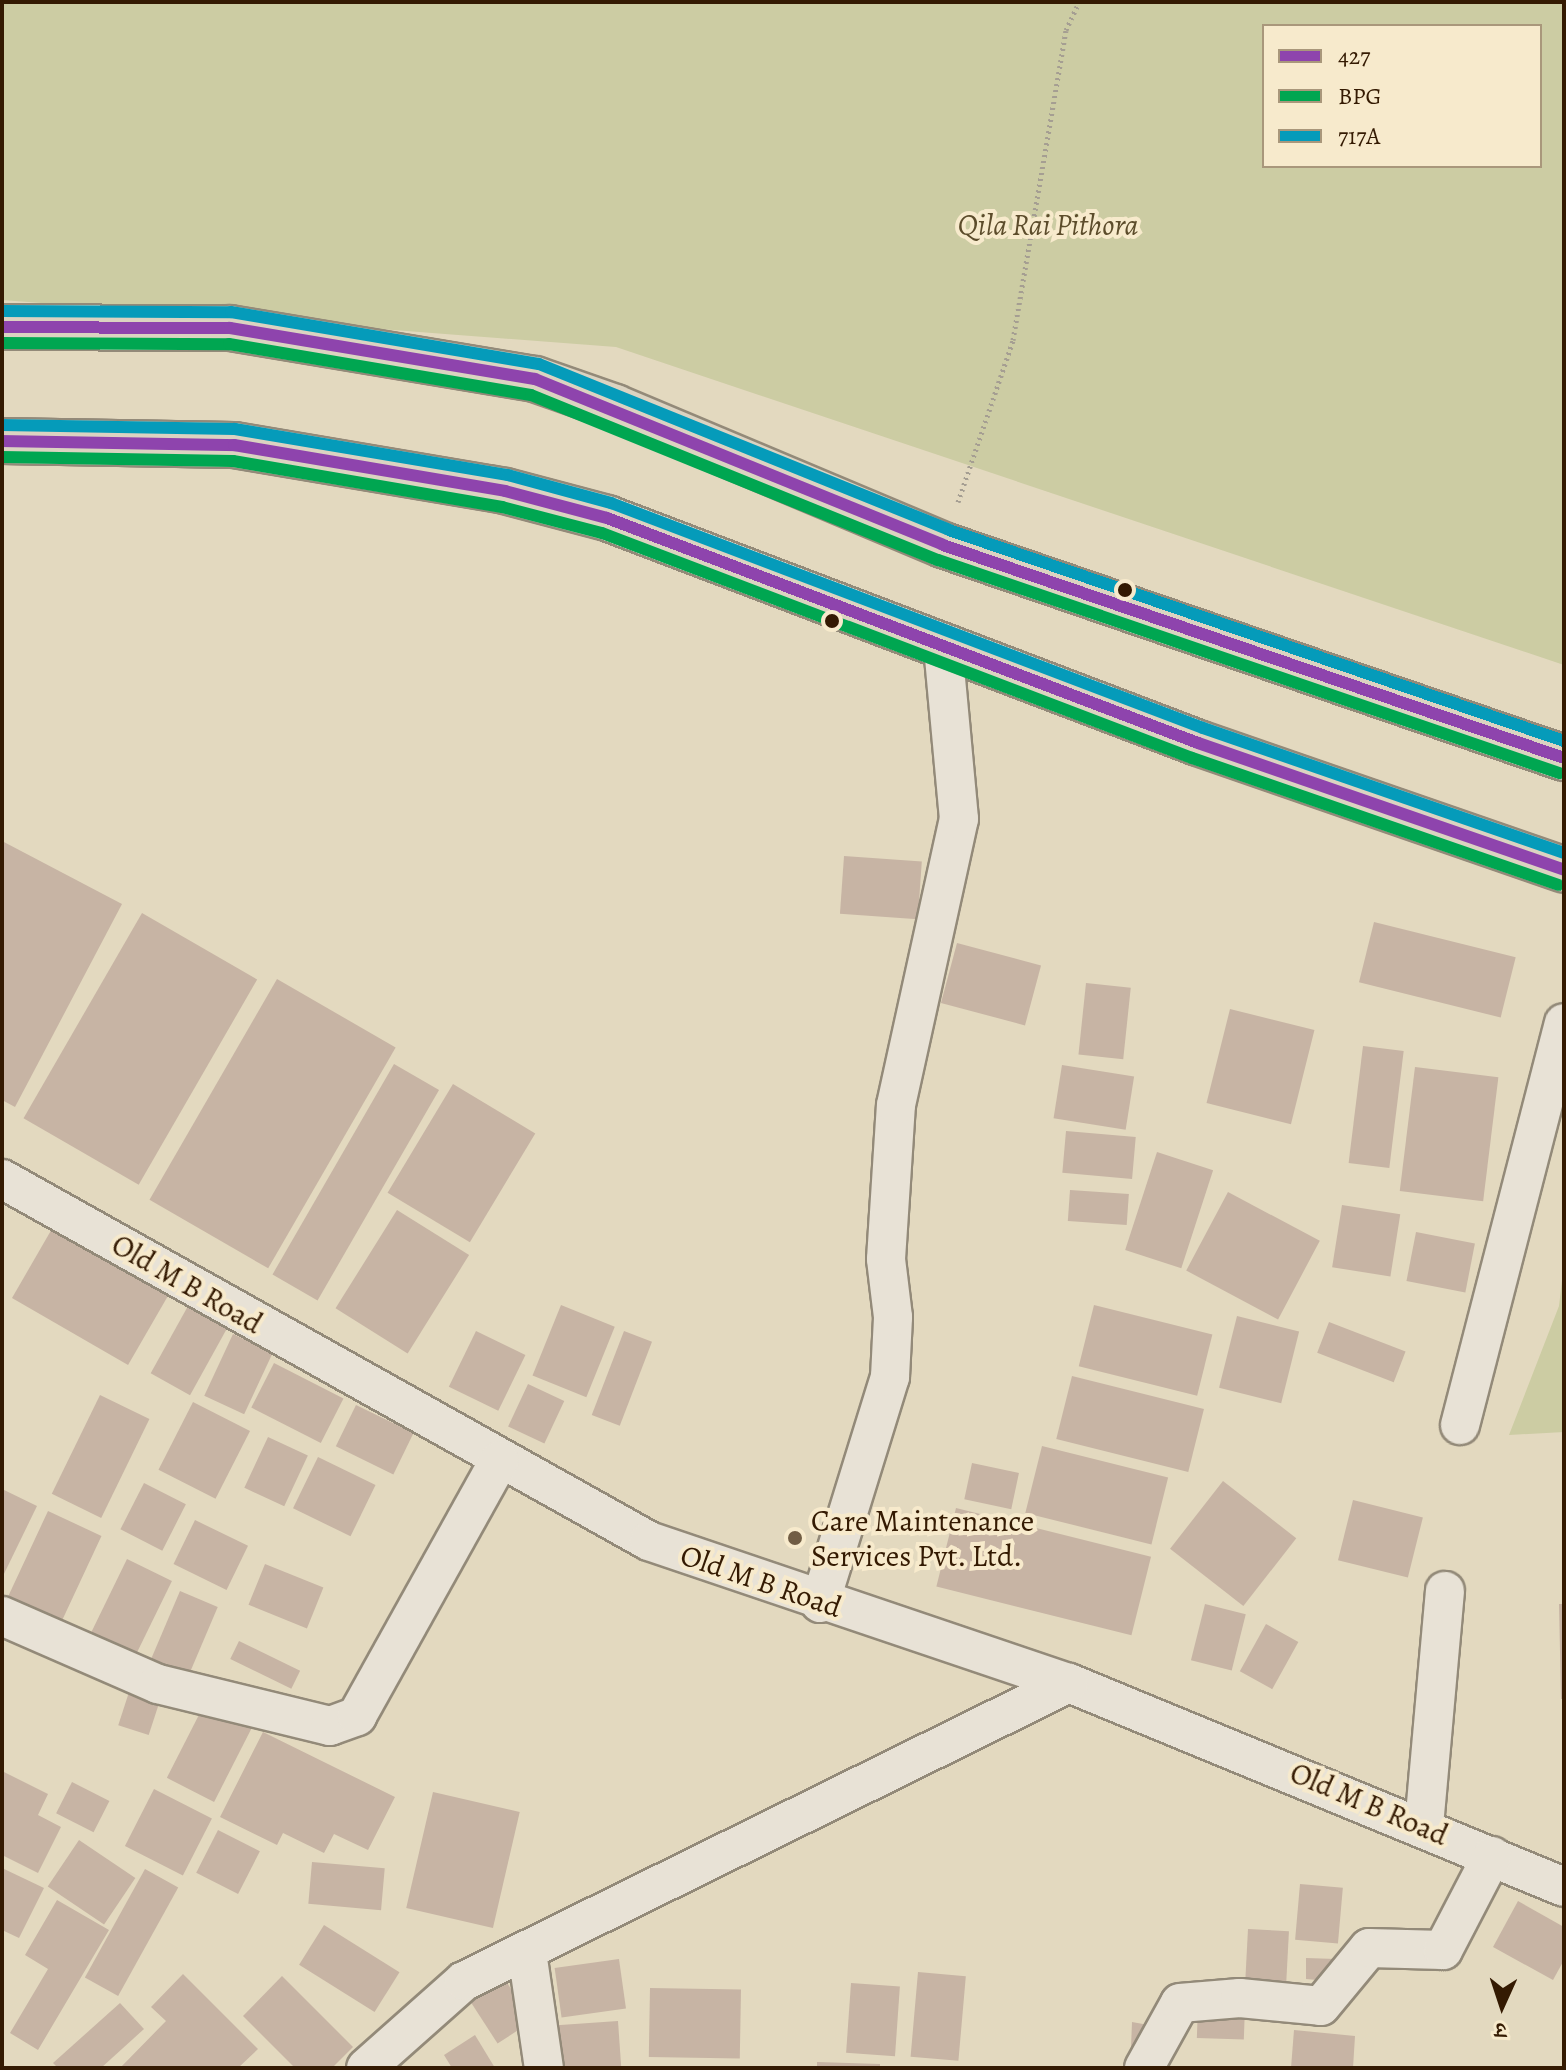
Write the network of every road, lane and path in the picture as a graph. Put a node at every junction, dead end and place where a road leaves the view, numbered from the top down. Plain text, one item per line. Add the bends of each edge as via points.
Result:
1 (1079, 2) edge
2 (2, 327) edge
3 (2, 441) edge
4 (943, 545) junction
5 (943, 645) junction
6 (1564, 758) edge
7 (1564, 870) edge
8 (1564, 1023) edge
9 (2, 1179) edge
10 (1460, 1425) dead end
11 (499, 1461) junction
12 (1445, 1591) dead end
13 (820, 1603) junction
14 (2, 1616) edge
15 (1069, 1683) junction
16 (1424, 1826) junction
17 (1492, 1856) junction
18 (1564, 1887) edge
19 (527, 1952) junction
20 (366, 2068) edge
21 (544, 2068) edge
22 (1144, 2068) edge

1 - 4 path via 1066,30 1013,340
2 - 4 main road via 230,328 535,379 615,407
3 - 5 main road via 234,445 505,491 607,518
4 - 6 main road
5 - 7 main road via 1198,743
5 - 13 street via 959,819 896,1105 886,1259 893,1317 890,1377
8 - 10 street
9 - 11 street, Old M B Road
11 - 13 street, Old M B Road via 649,1541
11 - 14 street via 357,1716 330,1726 158,1684
12 - 16 street
13 - 15 street, Old M B Road
15 - 16 street, Old M B Road
15 - 19 street
16 - 17 street, Old M B Road
17 - 18 street, Old M B Road
17 - 22 street via 1443,1950 1369,1948 1321,2006 1240,1998 1180,2003
19 - 20 street via 464,1981
19 - 21 street

